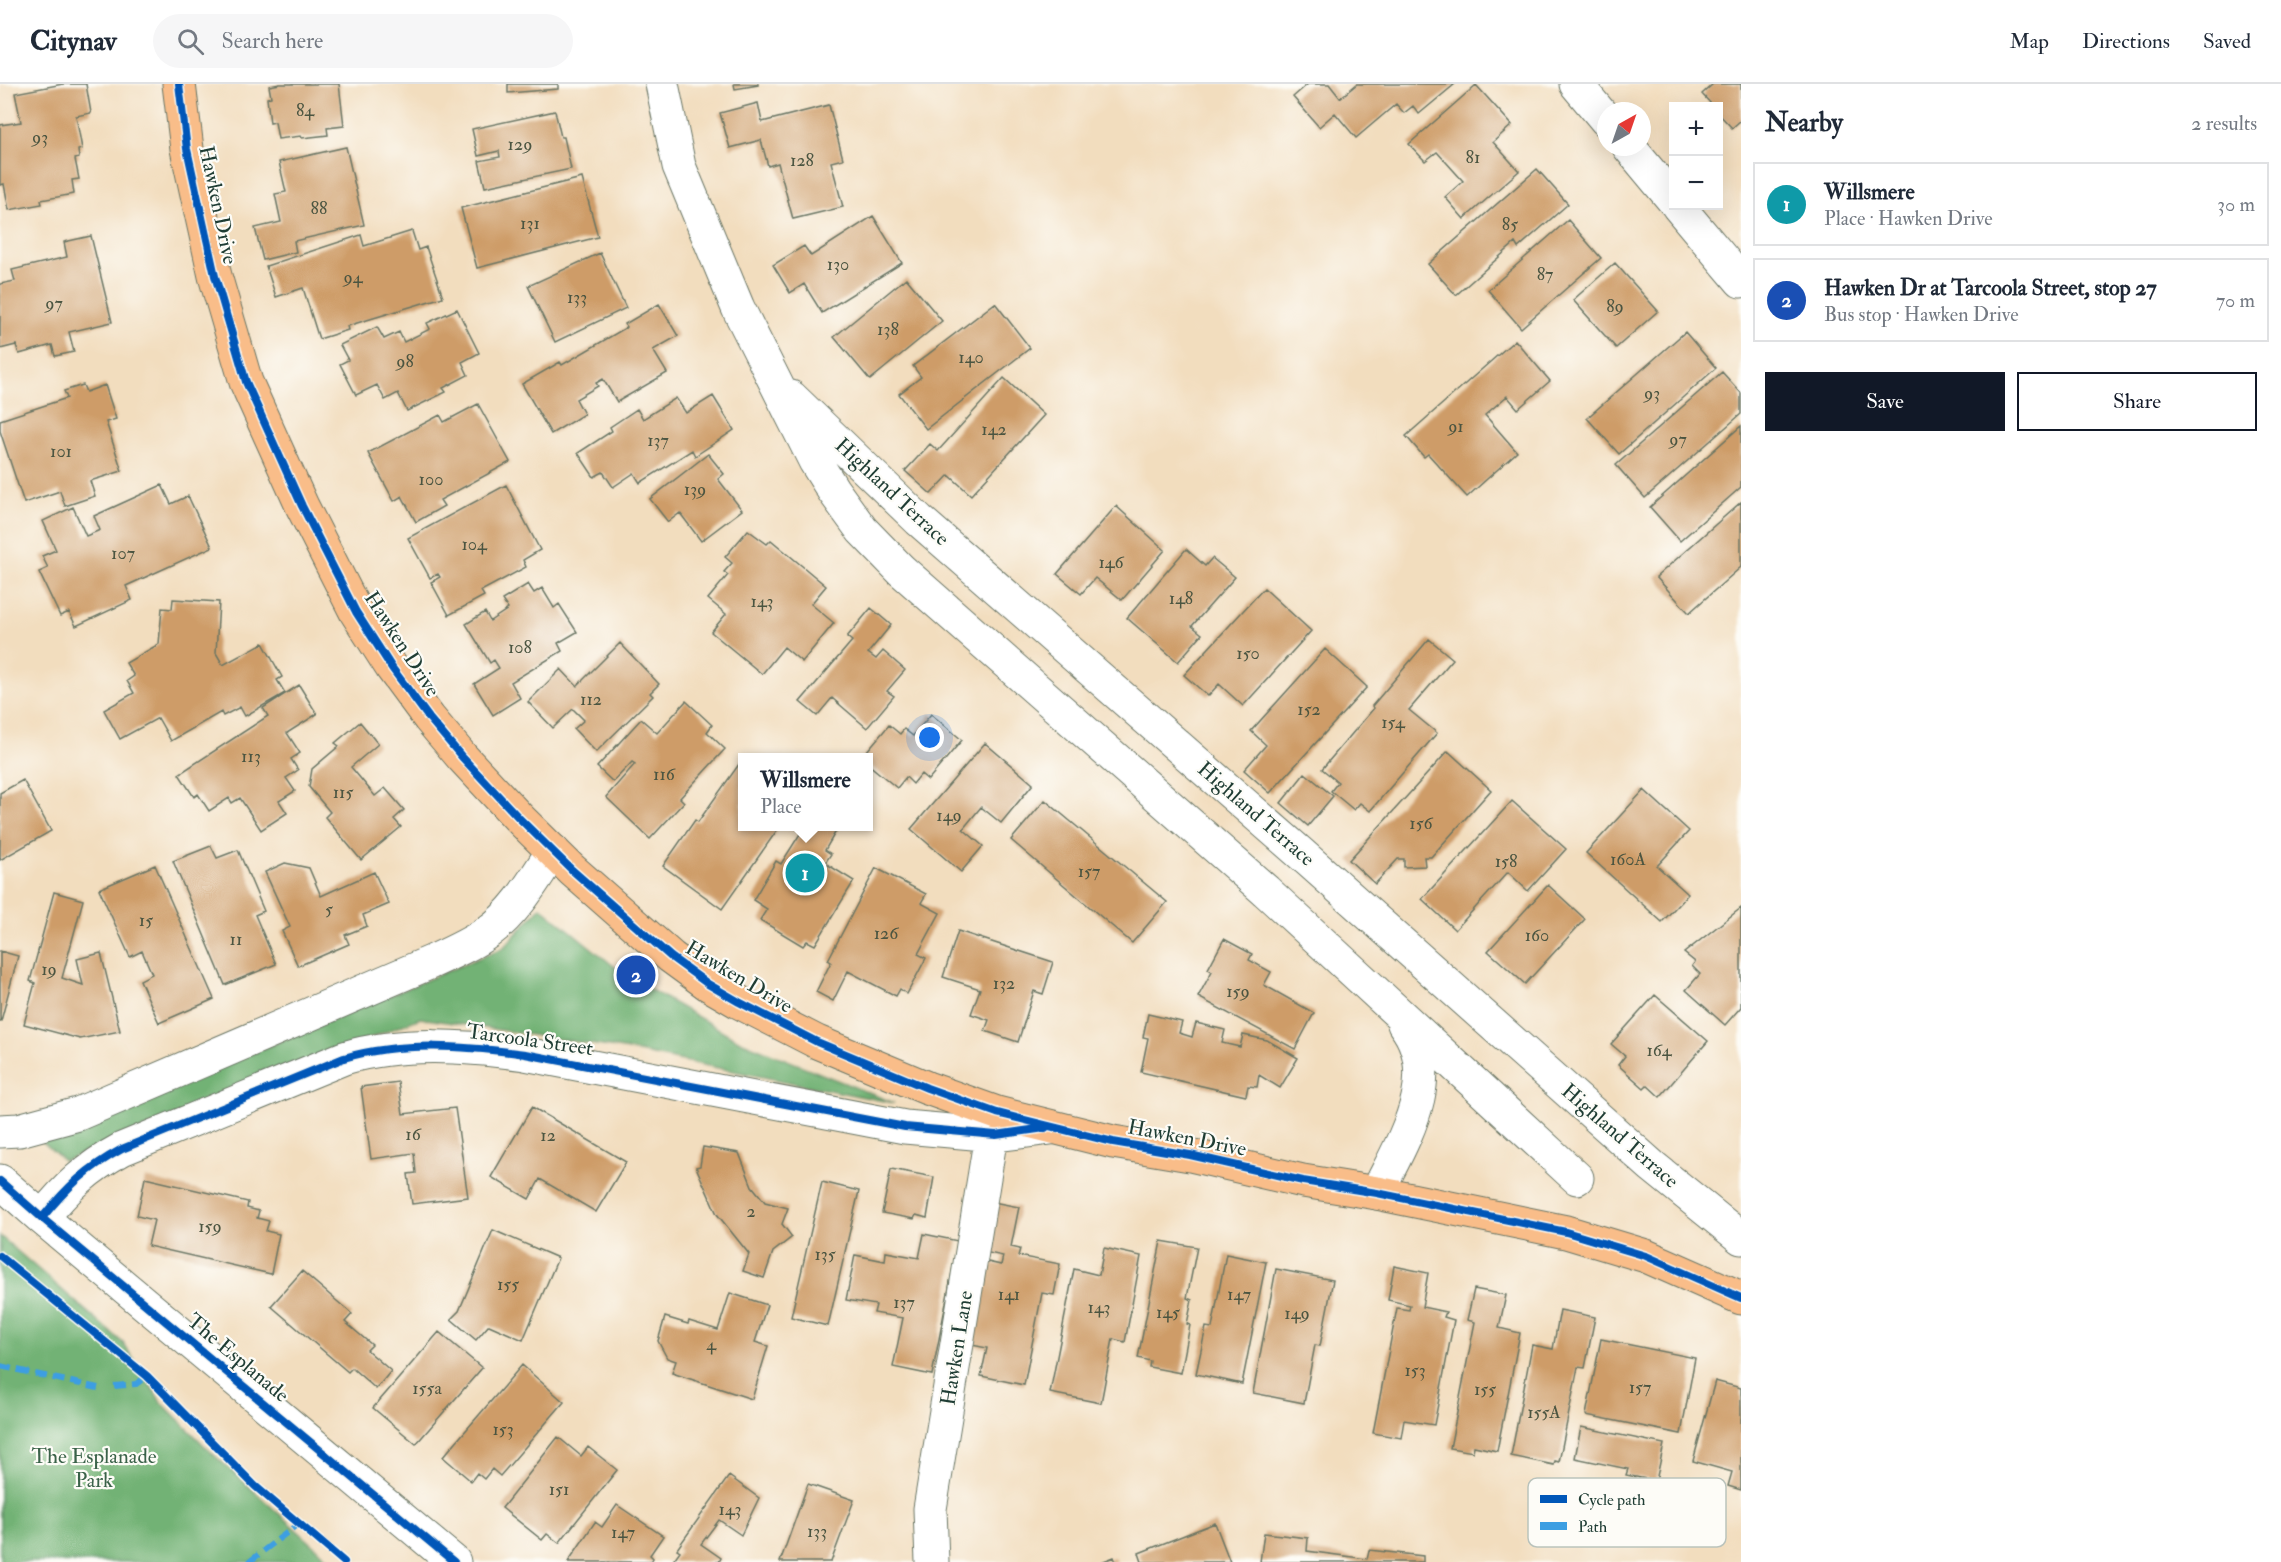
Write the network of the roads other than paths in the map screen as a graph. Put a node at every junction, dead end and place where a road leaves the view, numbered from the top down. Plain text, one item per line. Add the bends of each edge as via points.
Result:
1 (179, 84) edge
2 (662, 84) edge
3 (1576, 84) edge
4 (1597, 109) edge
5 (1636, 156) edge
6 (1669, 195) edge
7 (1681, 210) edge
8 (1741, 281) edge
9 (776, 384) junction
10 (553, 851) junction
11 (1382, 998) junction
12 (1051, 1128) junction
13 (0, 1131) edge
14 (991, 1135) junction
15 (1577, 1178) dead end
16 (0, 1181) edge
17 (1377, 1193) junction
18 (42, 1218) junction
19 (1741, 1238) edge
20 (1741, 1298) edge
21 (454, 1562) edge
22 (932, 1562) edge

1 - 10 main road, Hawken Drive via 187,149 215,276 246,382 302,506 356,612 392,668 462,758
2 - 9 street, Highland Terrace via 679,166 738,308
3 - 4 street
5 - 6 street
7 - 8 street
9 - 11 street, Highland Terrace via 815,461 876,546
9 - 19 street, Highland Terrace via 919,520 1652,1166
10 - 12 main road, Hawken Drive via 671,957 739,1002 817,1042 927,1088
10 - 13 street via 499,924 465,946 78,1114 19,1130
11 - 15 street, Highland Terrace
11 - 17 street, Highland Terrace via 1413,1038 1421,1086 1408,1128
12 - 14 street, Tarcoola Street
12 - 17 main road, Hawken Drive
14 - 18 street, Tarcoola Street via 885,1123 525,1054 469,1048 392,1049 344,1058 122,1149 66,1188
14 - 22 street, Hawken Lane via 930,1509
16 - 18 street, The Esplanade
17 - 20 main road, Hawken Drive via 1596,1240 1646,1256
18 - 21 street, The Esplanade

